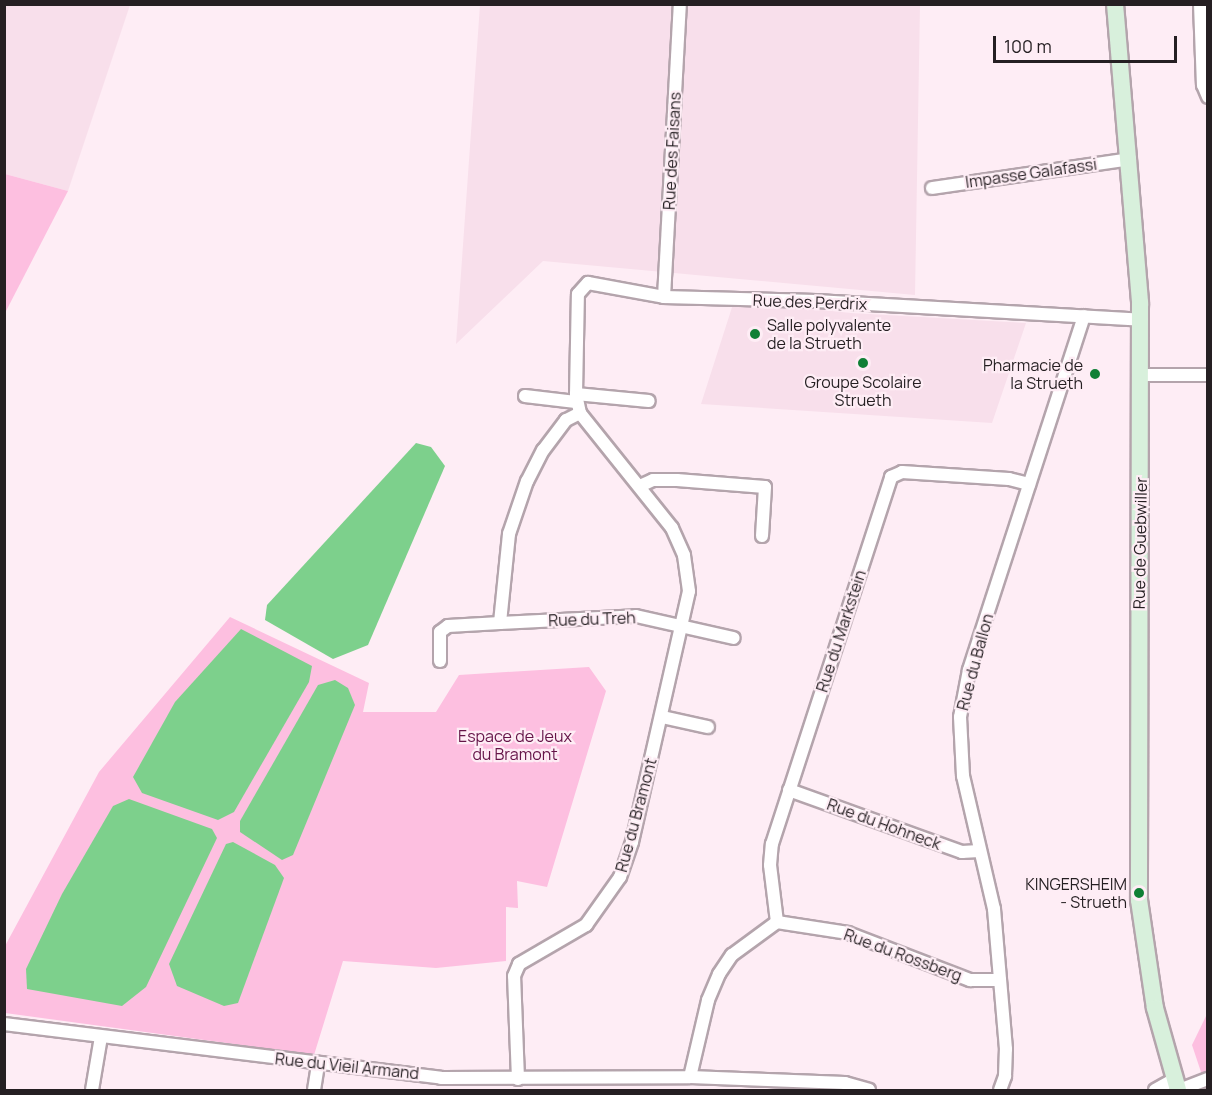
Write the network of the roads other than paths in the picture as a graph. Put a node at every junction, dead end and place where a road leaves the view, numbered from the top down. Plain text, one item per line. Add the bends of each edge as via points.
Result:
1 (680, 4) edge
2 (1115, 4) edge
3 (1200, 4) edge
4 (1208, 98) edge
5 (1130, 159) junction
6 (932, 188) dead end
7 (664, 297) junction
8 (1084, 316) junction
9 (1141, 320) junction
10 (1142, 375) junction
11 (1208, 375) edge
12 (525, 396) dead end
13 (649, 401) dead end
14 (577, 403) junction
15 (1029, 484) junction
16 (640, 486) junction
17 (762, 536) dead end
18 (500, 623) junction
19 (683, 626) junction
20 (734, 638) dead end
21 (440, 661) dead end
22 (662, 717) junction
23 (708, 727) dead end
24 (789, 790) junction
25 (979, 851) junction
26 (777, 922) junction
27 (1000, 980) junction
28 (4, 1024) edge
29 (101, 1037) junction
30 (318, 1064) junction
31 (690, 1077) junction
32 (518, 1079) junction
33 (1208, 1079) edge
34 (744, 1085) edge
35 (1177, 1087) edge
36 (92, 1090) edge
37 (314, 1090) edge
38 (869, 1090) edge
39 (1000, 1090) edge
40 (1155, 1090) edge

1 - 7 street, Rue des Faisans
2 - 5 main road, Rue de Guebwiller
3 - 4 street via 1203,85
5 - 6 street, Impasse Galafassi
5 - 9 main road, Rue de Guebwiller
7 - 8 street, Rue des Perdrix
7 - 14 street, Rue des Perdrix via 588,282 578,294
8 - 9 street, Rue des Perdrix
8 - 15 street, Rue du Ballon
9 - 10 main road, Rue de Guebwiller
10 - 11 street
10 - 35 main road, Rue de Guebwiller via 1139,900 1155,1008
12 - 14 street
13 - 14 street
14 - 16 street, Rue du Bramont
14 - 18 street via 543,450 527,481 509,534
15 - 24 street, Rue du Markstein via 1009,478 902,472 891,477
15 - 25 street, Rue du Ballon via 969,670 960,717 963,776
16 - 17 street via 652,480 677,480 765,487
16 - 19 street, Rue du Bramont via 672,528 684,555 689,591
18 - 19 street, Rue du Treh via 636,616
18 - 21 street, Rue du Treh via 448,626 440,632
19 - 20 street
19 - 22 street, Rue du Bramont
22 - 23 street
22 - 32 street, Rue du Bramont via 632,842 615,886 586,925 519,964 514,976
24 - 25 street, Rue du Hohneck via 962,852
24 - 26 street, Rue du Markstein via 772,844 770,865
25 - 27 street, Rue du Ballon via 994,909
26 - 27 street, Rue du Rossberg via 848,933 970,980
26 - 31 street via 732,955 719,974 708,1000
27 - 39 street, Rue du Ballon via 1006,1049
28 - 29 street, Rue du Vieil Armand
29 - 30 street, Rue du Vieil Armand
29 - 36 street
30 - 32 street, Rue du Vieil Armand via 441,1078
30 - 37 street
31 - 32 street, Rue du Vieil Armand
31 - 34 street, Rue du Vieil Armand
33 - 35 street
34 - 38 street, Rue du Vieil Armand via 845,1083
35 - 40 street

